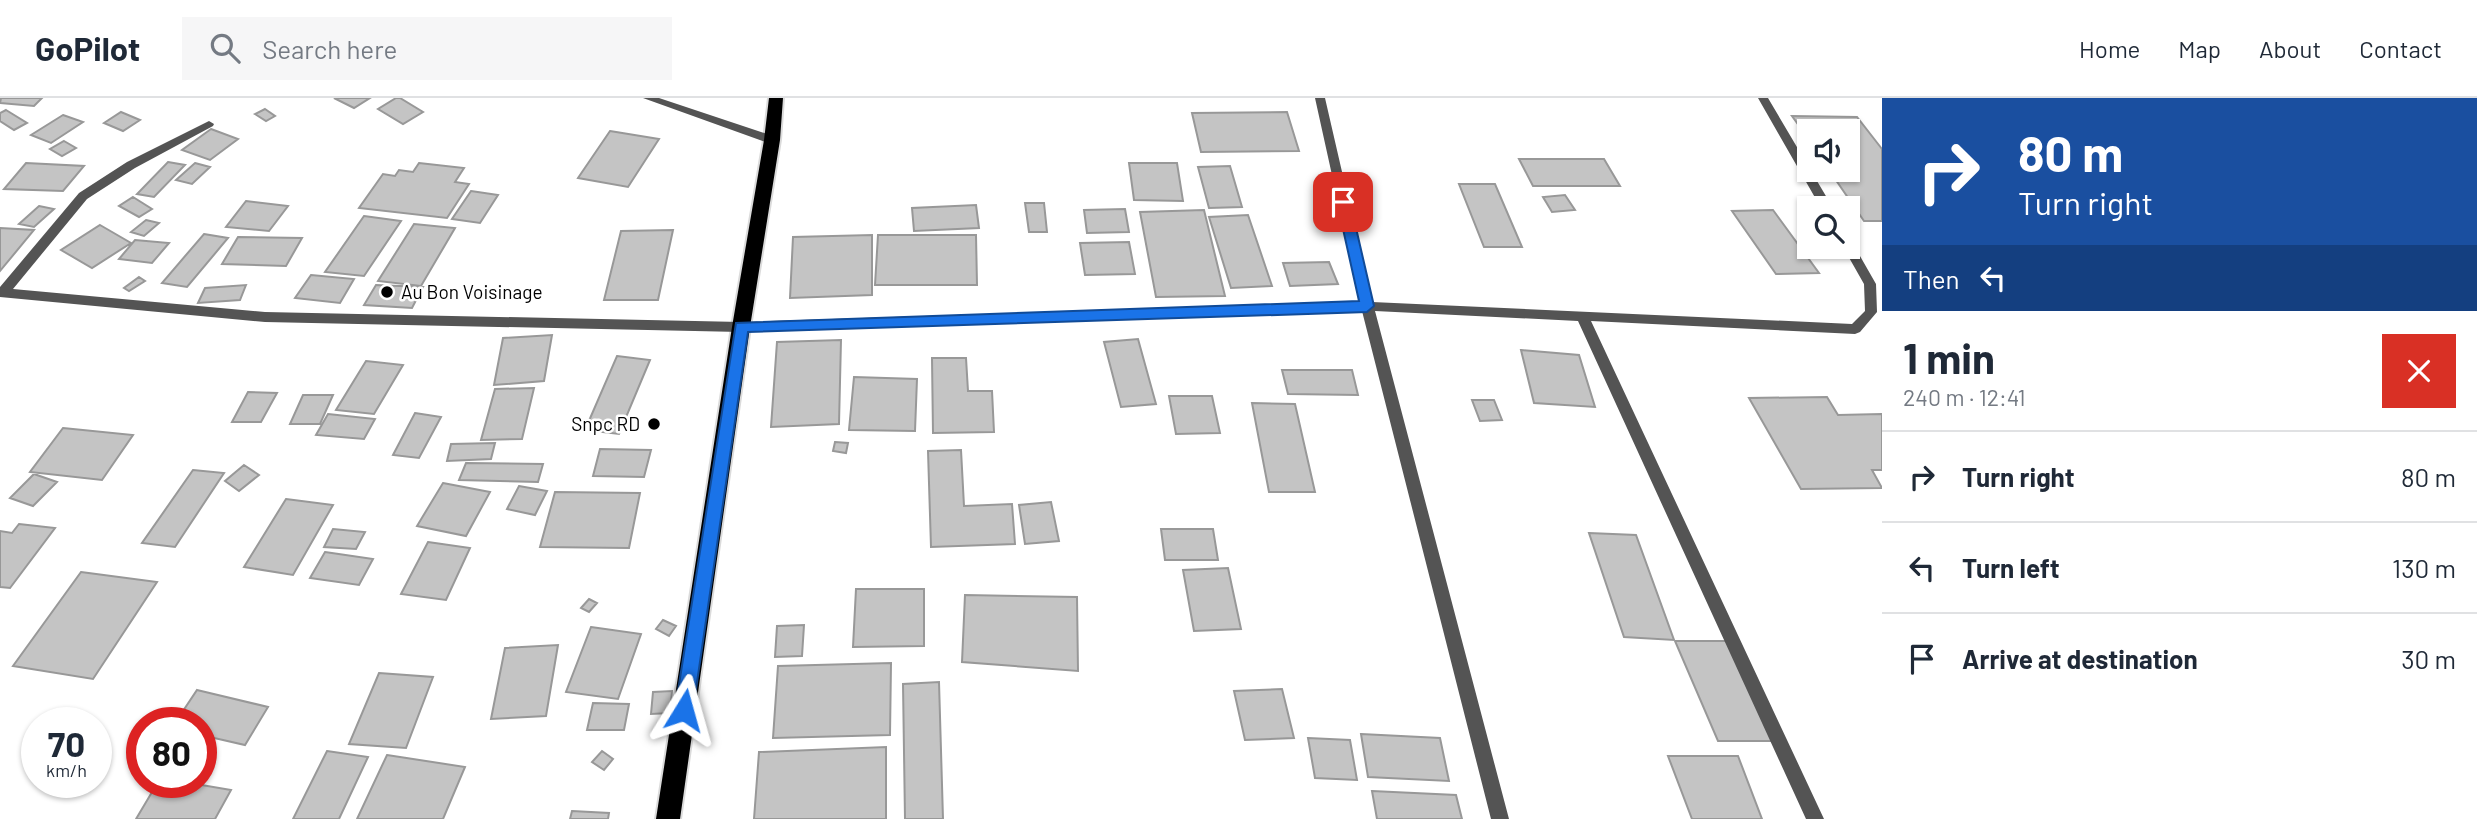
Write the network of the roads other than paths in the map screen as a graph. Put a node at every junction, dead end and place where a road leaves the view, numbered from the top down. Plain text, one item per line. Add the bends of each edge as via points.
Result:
1 (648, 98) edge
2 (776, 98) edge
3 (1320, 98) edge
4 (1763, 98) edge
5 (209, 124) dead end
6 (772, 140) junction
7 (1820, 196) edge
8 (1856, 259) edge
9 (1, 292) edge
10 (1367, 306) junction
11 (1583, 316) junction
12 (741, 327) junction
13 (667, 819) edge
14 (1500, 819) edge
15 (1815, 819) edge

1 - 6 street
2 - 6 highway
3 - 10 street
4 - 7 street
5 - 9 street via 83,196
6 - 12 highway
8 - 11 street via 1870,284 1871,312 1855,329
9 - 12 street via 265,317
10 - 11 street
10 - 12 street
10 - 14 street
11 - 15 street
12 - 13 highway

